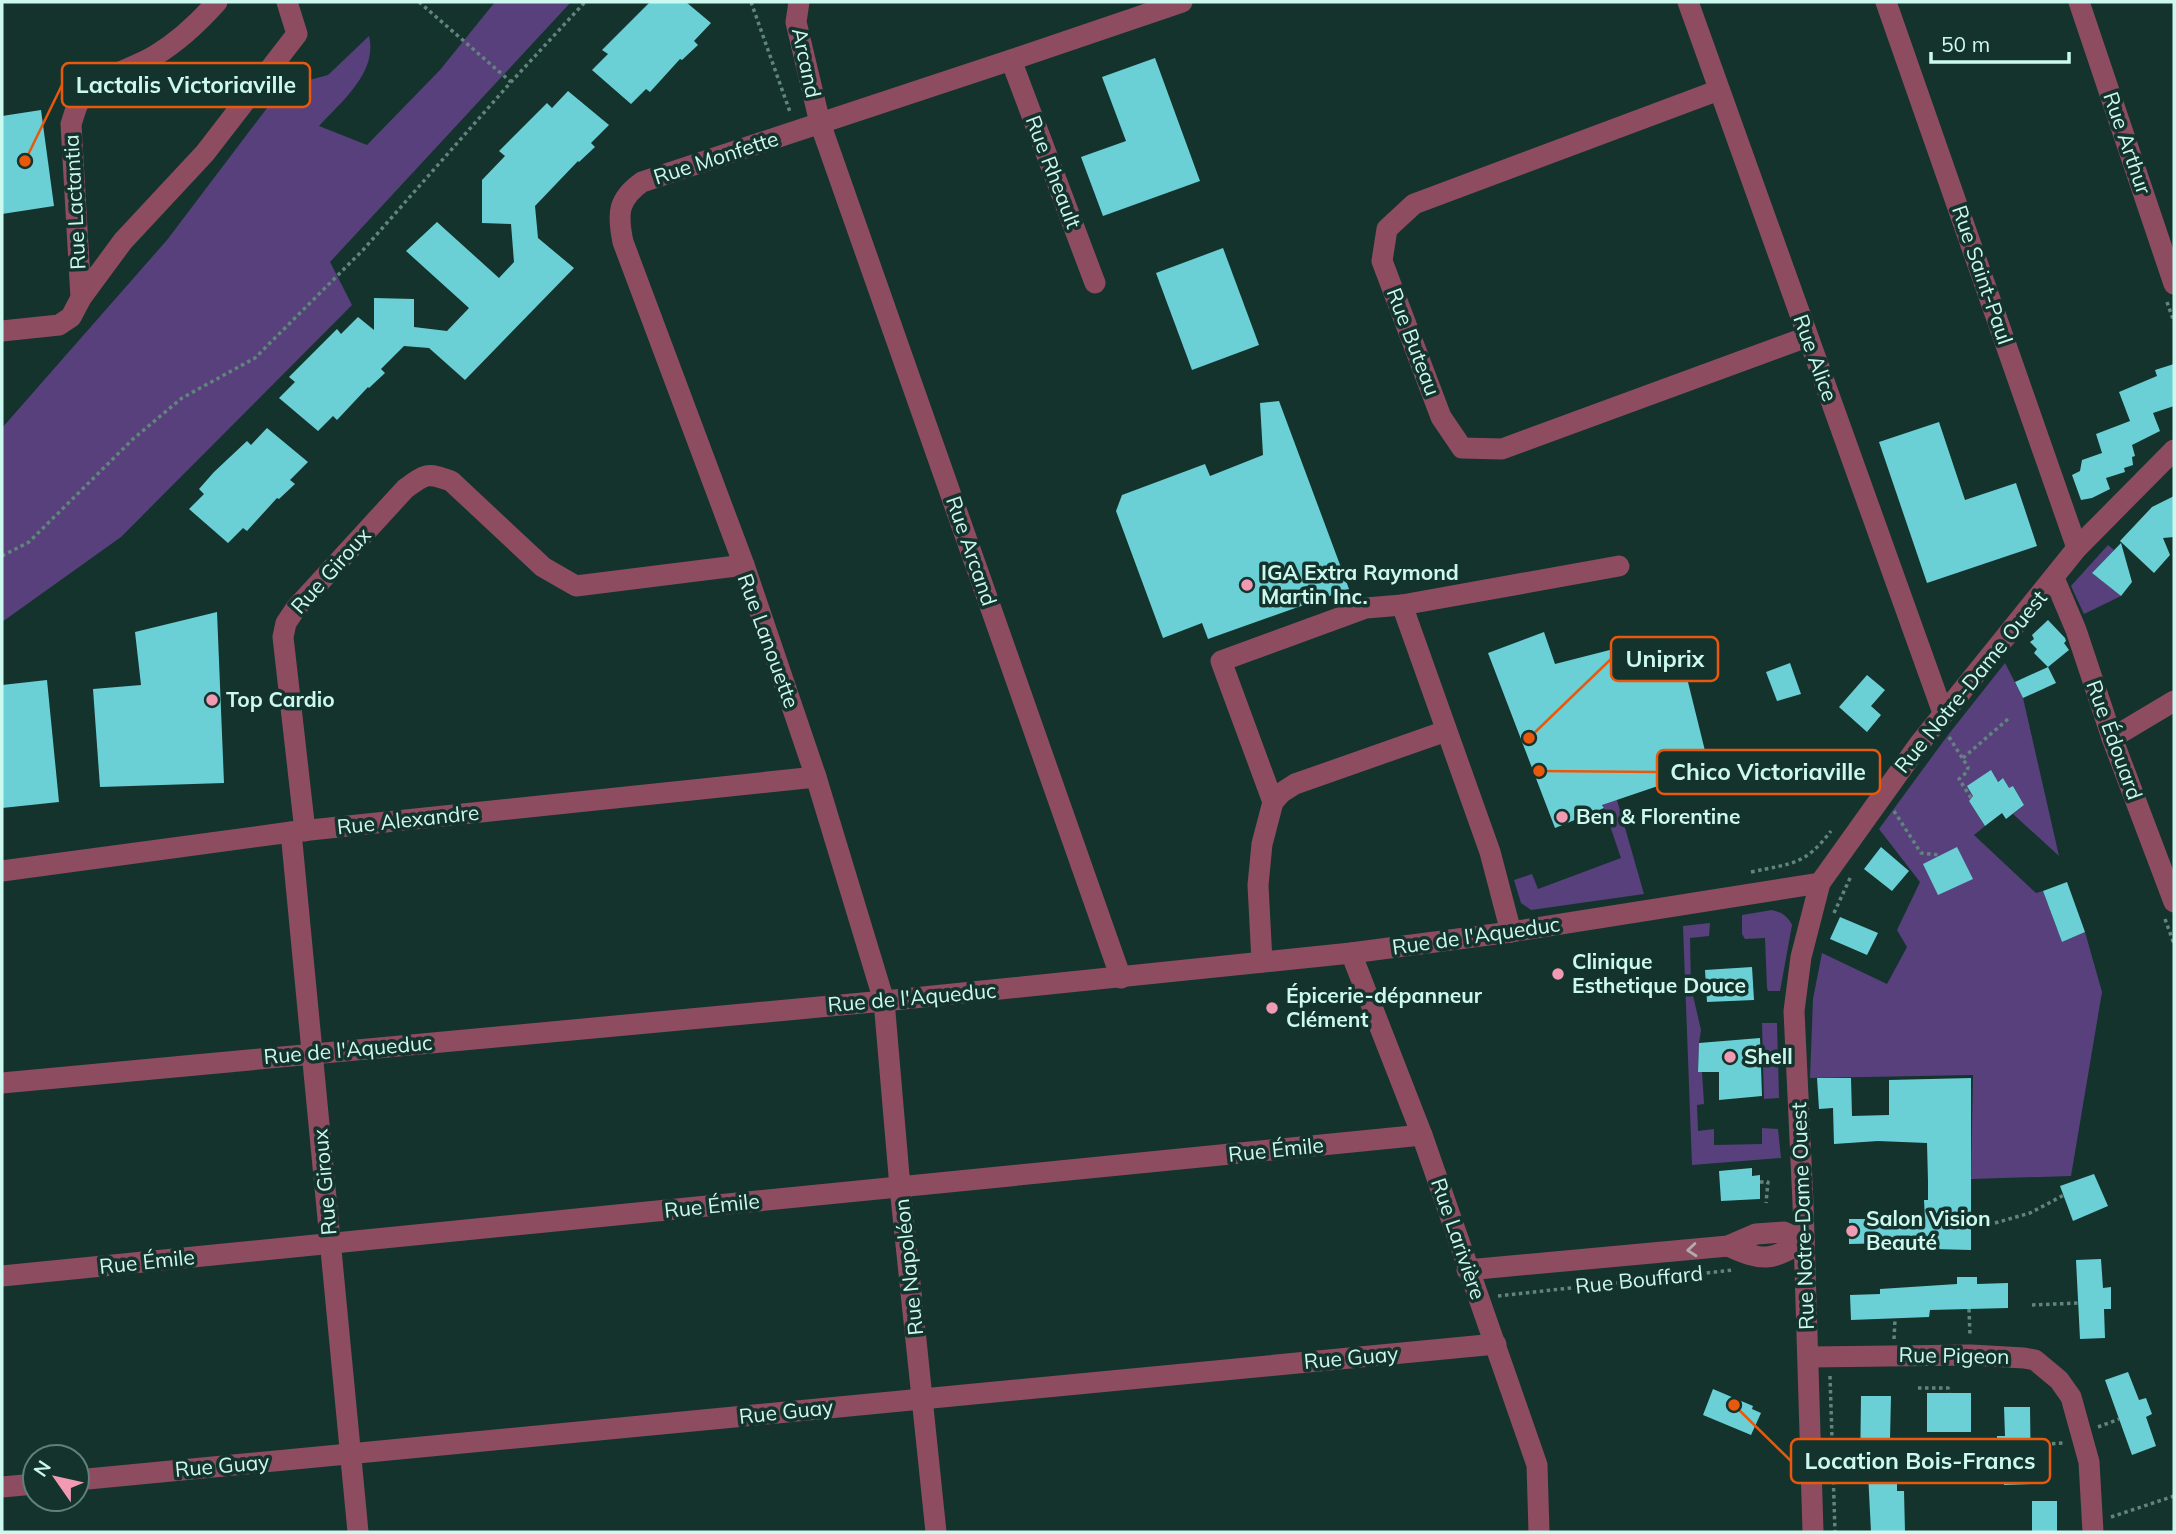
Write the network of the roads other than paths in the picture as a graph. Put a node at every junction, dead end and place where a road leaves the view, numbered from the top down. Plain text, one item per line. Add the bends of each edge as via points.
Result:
1 (217, 2) edge
2 (288, 2) edge
3 (799, 2) edge
4 (1182, 2) edge
5 (1688, 2) edge
6 (1886, 2) edge
7 (2079, 2) edge
8 (1158, 6) edge
9 (1011, 60) junction
10 (1719, 90) junction
11 (820, 124) junction
12 (1095, 284) dead end
13 (2174, 284) edge
14 (81, 298) junction
15 (2, 331) edge
16 (1807, 337) junction
17 (2174, 450) edge
18 (405, 489) joint
19 (2077, 548) junction
20 (744, 565) junction
21 (1619, 566) dead end
22 (2054, 578) junction
23 (1402, 605) junction
24 (2174, 701) edge
25 (1943, 713) junction
26 (1446, 731) junction
27 (2112, 738) junction
28 (816, 777) junction
29 (1273, 802) junction
30 (298, 832) junction
31 (2, 871) edge
32 (1819, 883) junction
33 (2174, 902) edge
34 (1511, 932) junction
35 (1351, 953) junction
36 (1262, 962) junction
37 (1121, 978) junction
38 (884, 1001) junction
39 (314, 1053) junction
40 (2, 1083) edge
41 (1422, 1135) junction
42 (900, 1187) junction
43 (1804, 1241) junction
44 (330, 1244) junction
45 (1467, 1270) junction
46 (2, 1276) edge
47 (1496, 1344) junction
48 (1809, 1357) junction
49 (922, 1399) junction
50 (350, 1454) junction
51 (91, 1479) edge
52 (21, 1485) edge
53 (2, 1487) edge
54 (358, 1532) edge
55 (936, 1532) edge
56 (1539, 1532) edge
57 (1813, 1532) edge
58 (2093, 1532) edge

1 - 14 street, Rue Lactantia via 171,45 103,80 81,99 71,124
2 - 14 street via 296,34 205,153 122,241
3 - 11 street, Arcand via 796,22
4 - 8 street, Rue Monfette
5 - 10 street, Rue Alice
6 - 19 street, Rue Saint-Paul
7 - 13 street, Rue Arthur
8 - 9 street, Rue Monfette
9 - 11 street, Rue Monfette
9 - 12 street, Rue Rheault
10 - 16 street, Rue Alice
10 - 16 street, Rue Buteau via 1414,204 1387,229 1382,261 1441,417 1462,448 1502,449
11 - 20 street, Rue Monfette via 642,181 627,193 621,210 623,242
11 - 37 street, Rue Arcand
14 - 15 street, Rue Lactantia via 71,317 59,326
16 - 25 street, Rue Alice
17 - 19 street, Rue Notre-Dame Ouest
18 - 20 street, Rue Lanouette via 433,475 451,481 543,567 576,586
18 - 30 street, Rue Giroux via 286,622 283,637
19 - 22 street, Rue Notre-Dame Ouest
20 - 28 street, Rue Lanouette
21 - 23 street
22 - 25 street, Rue Notre-Dame Ouest
22 - 27 street, Rue Édouard
23 - 26 street
23 - 29 street via 1366,608 1221,661
24 - 27 street
25 - 32 street, Rue Notre-Dame Ouest
26 - 29 street via 1295,784
26 - 34 street via 1490,852
27 - 33 street, Rue Édouard
28 - 30 street, Rue Alexandre
28 - 38 street, Rue Lanouette
29 - 36 street via 1258,885
30 - 31 street, Rue Alexandre
30 - 39 street, Rue Giroux
32 - 34 street, Rue de l'Aqueduc
32 - 43 street, Rue Notre-Dame Ouest via 1794,1011
34 - 35 street, Rue de l'Aqueduc
35 - 36 street, Rue de l'Aqueduc
35 - 41 street, Rue Larivière
36 - 37 street, Rue de l'Aqueduc
37 - 38 street, Rue de l'Aqueduc
38 - 39 street, Rue de l'Aqueduc
38 - 42 street, Rue Napoléon
39 - 40 street, Rue de l'Aqueduc
39 - 44 street, Rue Giroux
41 - 42 street, Rue Émile
41 - 45 street, Rue Larivière
42 - 44 street, Rue Émile
42 - 49 street, Rue Napoléon
43 -> 45 street, Rue Bouffard via 1784,1232 1756,1234 1728,1246
43 - 48 street, Rue Notre-Dame Ouest
44 - 46 street, Rue Émile
44 - 50 street, Rue Giroux
45 - 47 street, Rue Larivière
47 - 49 street, Rue Guay
47 - 56 street, Rue Larivière via 1537,1465
48 - 57 street, Rue Notre-Dame Ouest
48 - 58 street, Rue Pigeon via 1971,1355 2035,1360 2071,1397 2089,1462
49 - 50 street, Rue Guay
49 - 55 street, Rue Napoléon
50 - 51 street, Rue Guay
50 - 54 street, Rue Giroux
52 - 53 street

